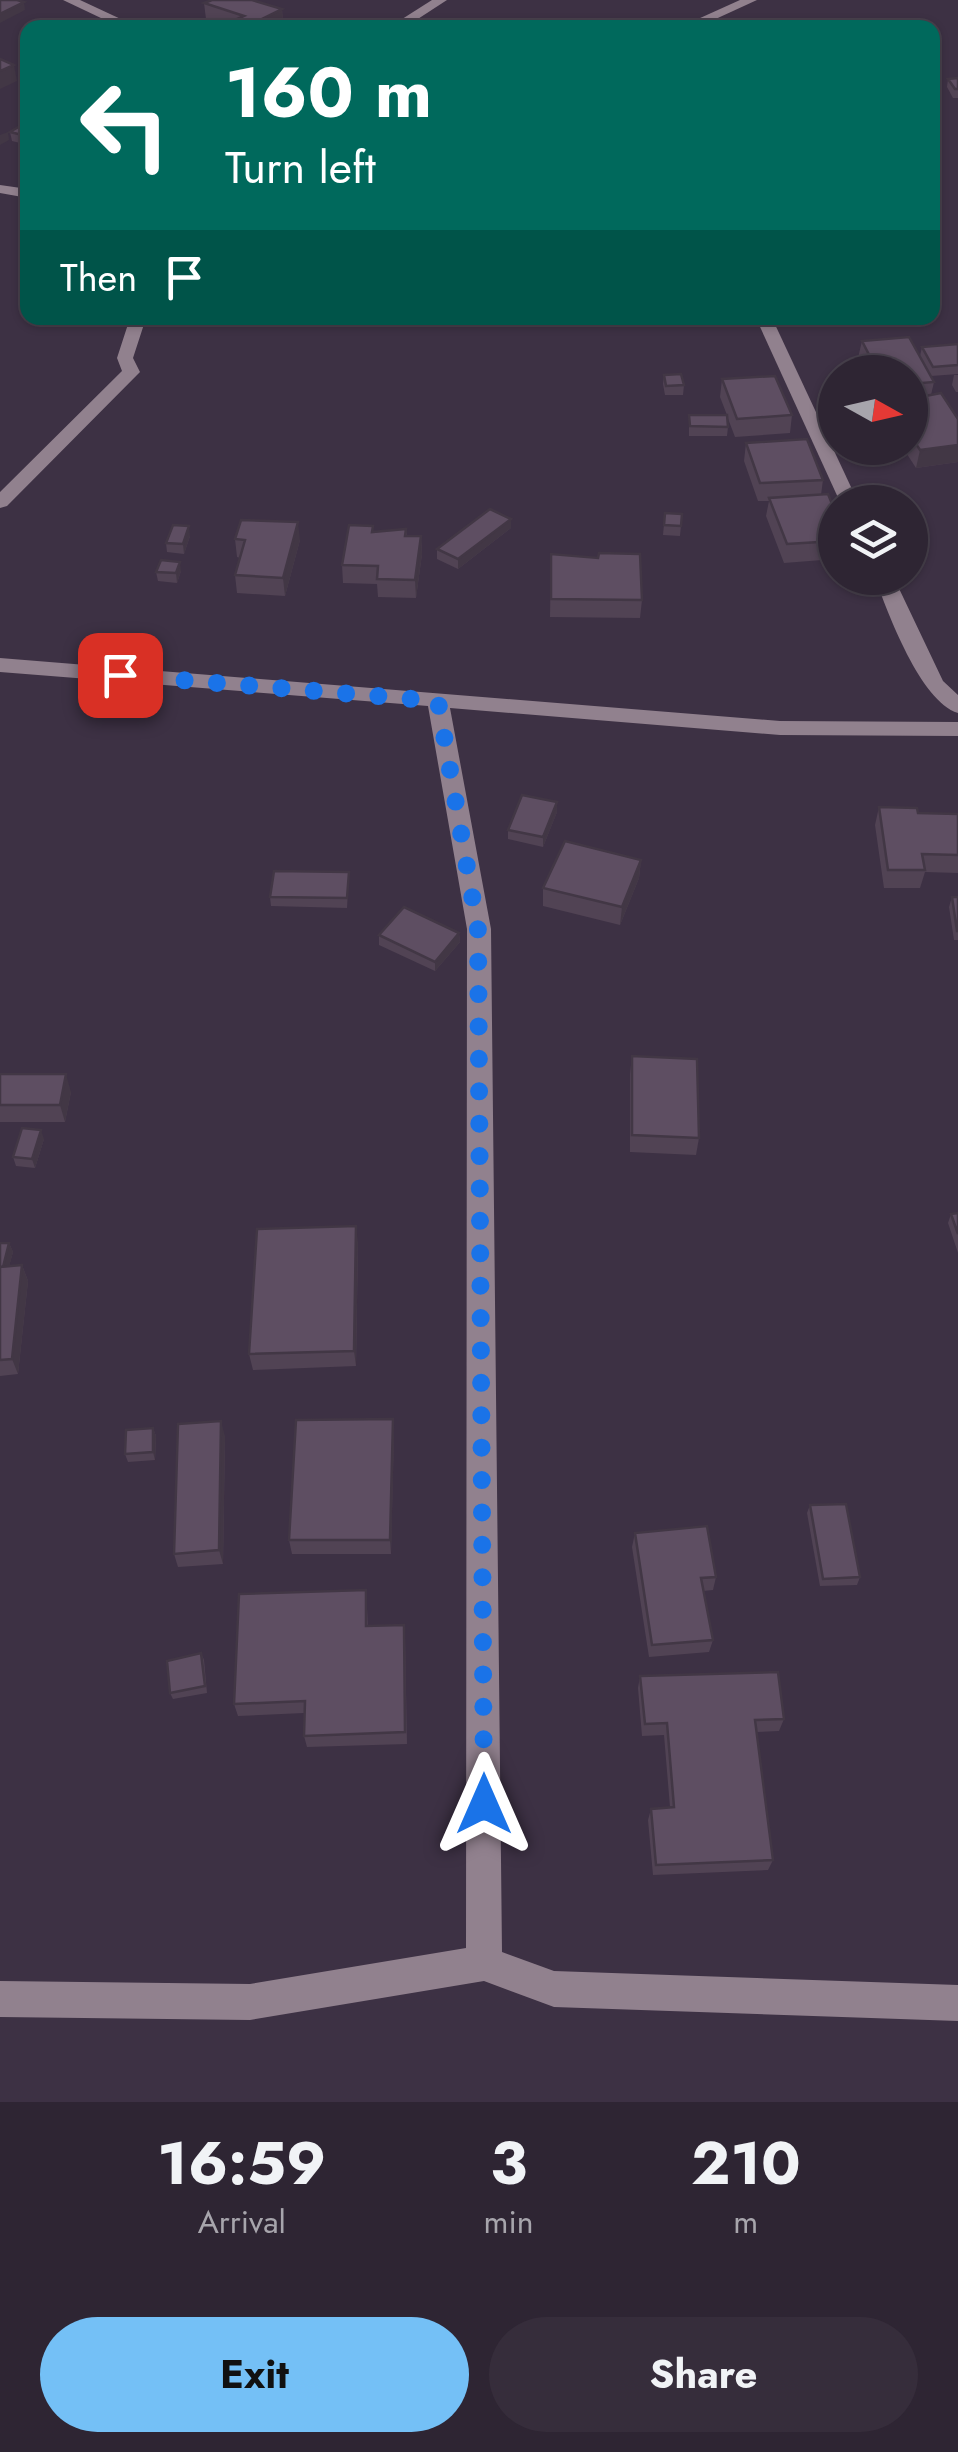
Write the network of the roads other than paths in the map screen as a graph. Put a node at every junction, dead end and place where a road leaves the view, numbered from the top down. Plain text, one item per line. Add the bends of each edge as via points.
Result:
1 (69, 0) edge
2 (441, 0) edge
3 (751, 0) edge
4 (115, 20) edge
5 (407, 20) edge
6 (703, 20) edge
7 (136, 325) edge
8 (767, 325) edge
9 (842, 485) edge
10 (0, 502) edge
11 (892, 595) edge
12 (0, 665) edge
13 (438, 701) junction
14 (958, 706) edge
15 (958, 730) edge
16 (484, 1963) junction
17 (0, 1999) edge
18 (958, 2003) edge

1 - 4 street
2 - 5 street
3 - 6 street
7 - 10 street via 126,358 131,372
8 - 9 street
11 - 14 street via 934,686
12 - 13 street
13 - 15 street via 780,728
13 - 16 street via 478,930
16 - 17 street via 250,2002
16 - 18 street via 554,1989

